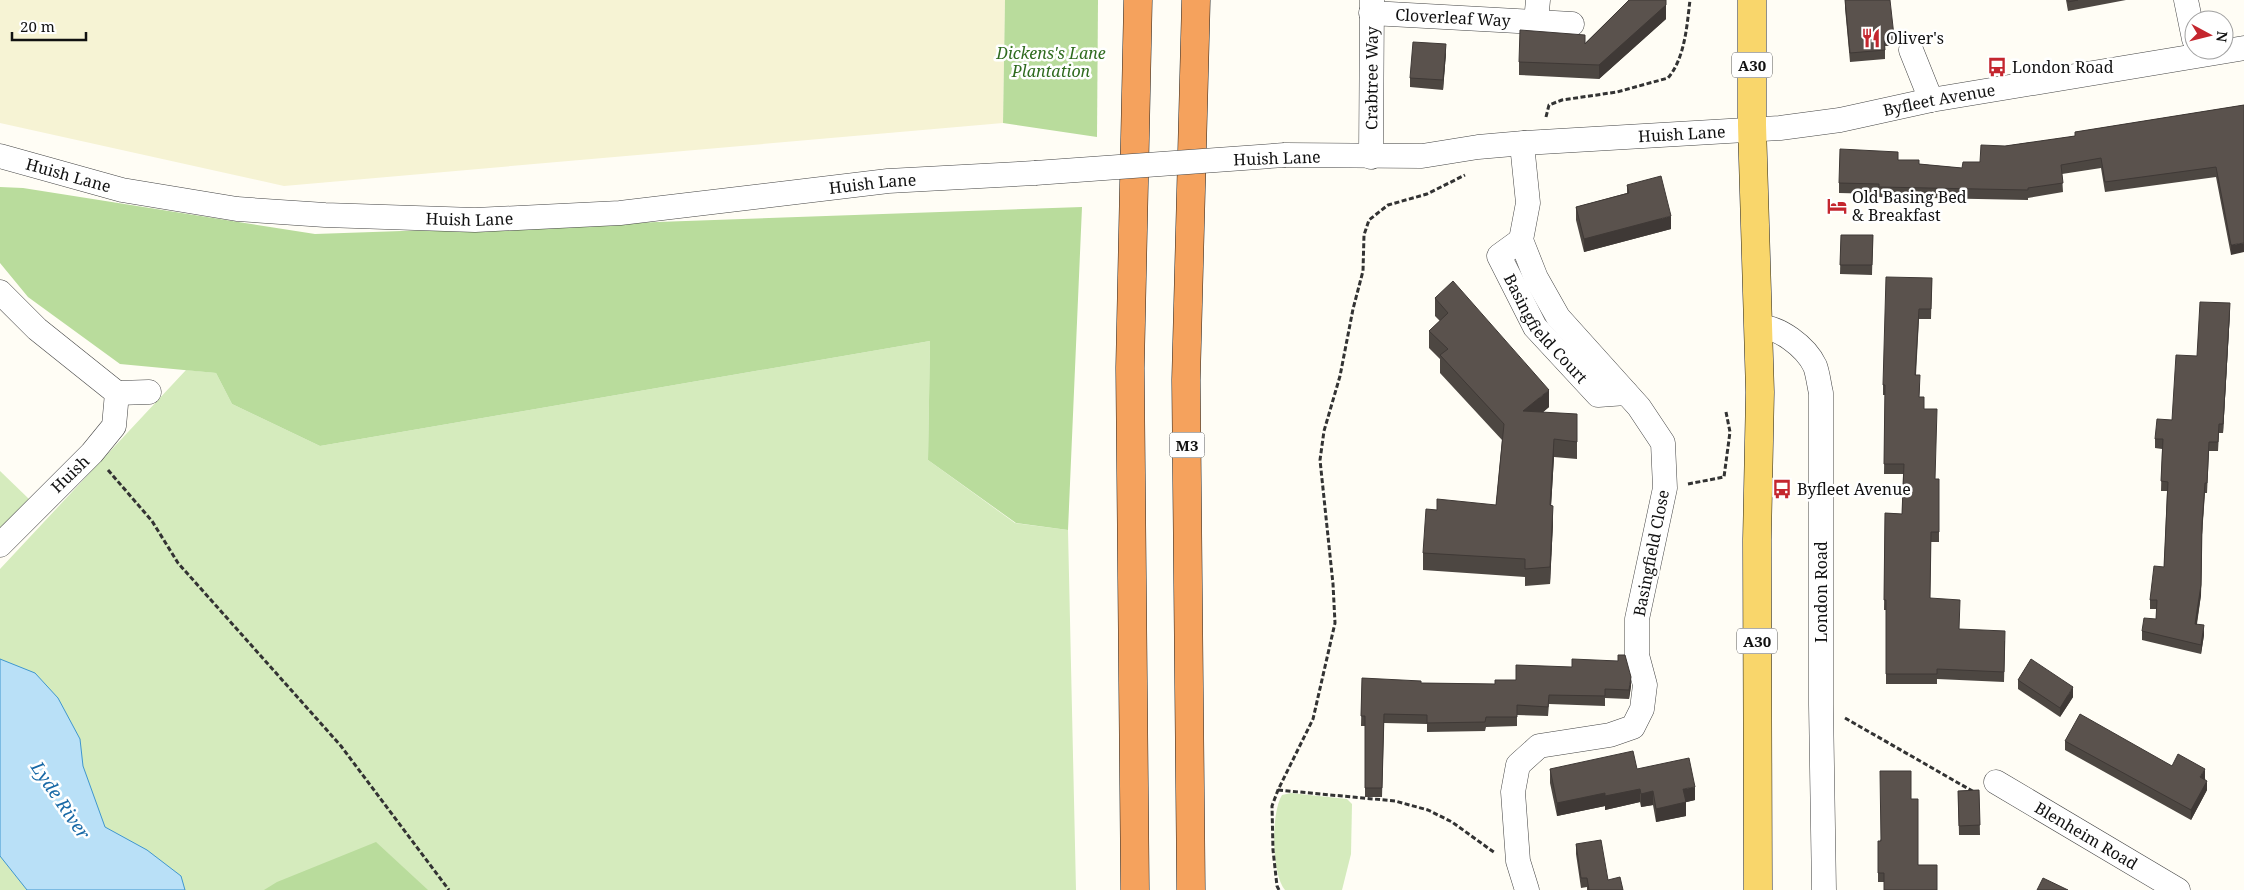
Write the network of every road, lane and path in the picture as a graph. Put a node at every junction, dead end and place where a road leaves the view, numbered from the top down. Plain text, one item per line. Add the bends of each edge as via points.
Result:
1 (1138, 0) edge
2 (1196, 0) edge
3 (1690, 0) edge
4 (1752, 0) edge
5 (1371, 6) edge
6 (1537, 11) edge
7 (1572, 24) dead end
8 (1911, 50) dead end
9 (2184, 50) edge
10 (1931, 100) junction
11 (1546, 117) dead end
12 (1752, 130) junction
13 (1524, 142) junction
14 (0, 156) edge
15 (1371, 157) junction
16 (1467, 174) dead end
17 (0, 292) edge
18 (1758, 328) junction
19 (117, 392) junction
20 (149, 392) dead end
21 (1726, 412) dead end
22 (92, 453) junction
23 (1665, 488) junction
24 (0, 545) edge
25 (1821, 705) junction
26 (1994, 782) joint
27 (1278, 790) junction
28 (1518, 861) junction
29 (450, 890) edge
30 (1135, 890) edge
31 (1191, 890) edge
32 (1279, 890) edge
33 (1527, 890) edge
34 (1758, 890) edge
35 (1824, 890) edge
36 (2178, 890) edge

1 - 30 highway via 1130,368
2 - 31 highway, M3 via 1186,380
3 - 11 path via 1681,55 1668,78 1617,92 1562,100 1549,105
4 - 12 main road, A30
5 - 6 street, Cloverleaf Way
5 - 15 street, Crabtree Way
6 - 7 street, Cloverleaf Way
8 - 10 street
9 - 10 street, Byfleet Avenue
10 - 12 street, Byfleet Avenue via 1840,120
12 - 13 street, Huish Lane
12 - 18 main road, A30
13 - 15 street, Huish Lane via 1422,156
13 - 23 street, Basingfield Close via 1528,203 1522,240 1536,278 1558,317 1639,407 1663,443
14 - 15 street, Huish Lane, bridge via 122,190 237,209 475,220 620,213 888,181 1284,155
16 - 27 path via 1427,194 1388,204 1369,220 1364,235 1363,271 1340,376 1324,431 1320,460 1335,623 1313,719
17 - 19 street via 37,329
18 - 25 street, London Road via 1768,327 1794,340 1814,365 1821,393
18 - 34 main road, A30
19 - 20 street
19 - 22 street, Huish via 114,426
21 - 23 path via 1730,432 1724,477
22 - 24 street, Huish
22 - 29 path via 152,521 178,563 341,746
23 - 28 street, Basingfield Close via 1637,619 1638,655 1645,685 1642,710 1633,727 1610,735 1539,746 1518,765 1513,792
25 - 26 path
25 - 35 street, London Road
26 - 36 street, Blenheim Road
27 - 28 path via 1395,801 1428,810 1452,822 1490,851
27 - 32 path via 1272,806 1273,850
28 - 33 street, Basingfield Close

